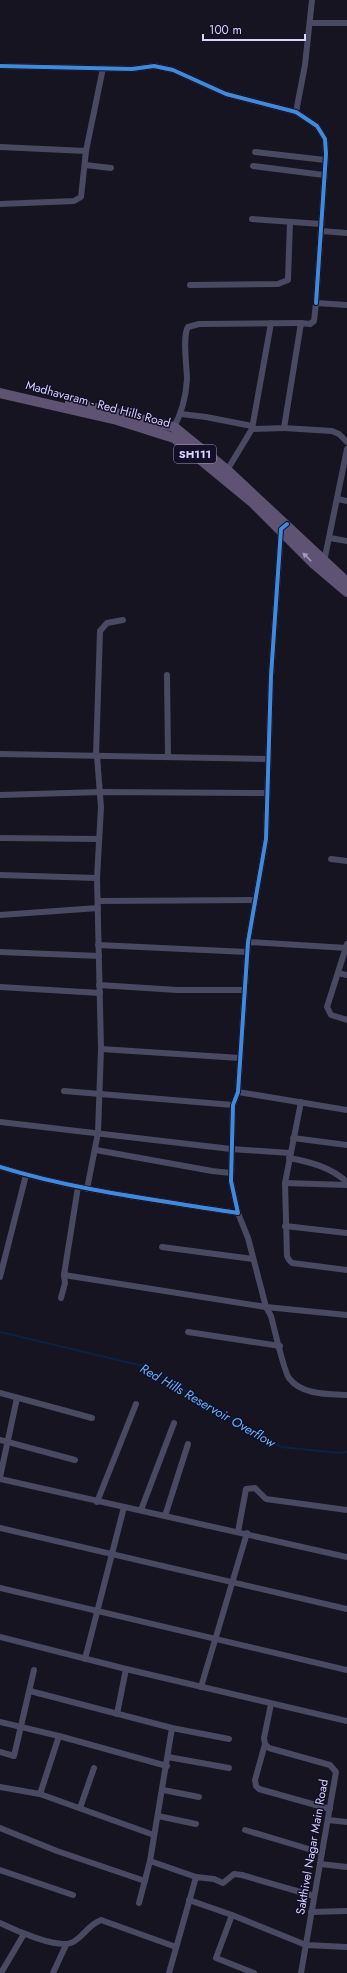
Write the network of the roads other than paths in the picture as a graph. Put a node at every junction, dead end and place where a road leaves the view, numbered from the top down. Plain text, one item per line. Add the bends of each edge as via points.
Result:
1 (312, 0) edge
2 (310, 23) junction
3 (347, 23) edge
4 (0, 66) edge
5 (103, 68) junction
6 (296, 112) junction
7 (0, 147) edge
8 (86, 151) junction
9 (255, 152) dead end
10 (325, 160) junction
11 (85, 165) junction
12 (253, 166) dead end
13 (111, 168) dead end
14 (324, 175) junction
15 (0, 204) edge
16 (252, 219) dead end
17 (290, 222) junction
18 (321, 224) junction
19 (321, 232) junction
20 (347, 233) edge
21 (190, 285) dead end
22 (316, 303) junction
23 (347, 305) edge
24 (272, 323) junction
25 (301, 323) junction
26 (0, 386) edge
27 (0, 393) edge
28 (44, 399) junction
29 (181, 414) junction
30 (252, 427) junction
31 (284, 428) junction
32 (172, 432) junction
33 (347, 442) edge
34 (347, 449) edge
35 (225, 474) junction
36 (338, 499) junction
37 (347, 501) edge
38 (284, 527) junction
39 (330, 538) junction
40 (347, 541) edge
41 (324, 562) junction
42 (347, 582) edge
43 (347, 592) edge
44 (123, 620) dead end
45 (167, 675) dead end
46 (0, 754) edge
47 (96, 756) junction
48 (168, 757) junction
49 (268, 759) junction
50 (101, 792) junction
51 (267, 792) junction
52 (0, 796) edge
53 (0, 838) edge
54 (99, 839) junction
55 (330, 859) dead end
56 (347, 861) edge
57 (0, 875) edge
58 (97, 878) junction
59 (255, 900) junction
60 (98, 901) junction
61 (98, 908) junction
62 (0, 915) edge
63 (248, 942) junction
64 (98, 945) junction
65 (347, 946) edge
66 (0, 952) edge
67 (247, 952) junction
68 (99, 956) junction
69 (338, 973) junction
70 (347, 975) edge
71 (99, 985) junction
72 (0, 988) edge
73 (244, 990) junction
74 (100, 993) junction
75 (347, 1020) edge
76 (101, 1049) junction
77 (240, 1058) junction
78 (64, 1091) dead end
79 (238, 1092) junction
80 (99, 1095) junction
81 (301, 1102) junction
82 (233, 1105) junction
83 (347, 1110) edge
84 (0, 1122) edge
85 (98, 1133) junction
86 (293, 1138) junction
87 (347, 1145) edge
88 (231, 1149) junction
89 (96, 1150) junction
90 (289, 1156) junction
91 (0, 1166) edge
92 (231, 1173) junction
93 (26, 1175) junction
94 (285, 1182) junction
95 (347, 1183) edge
96 (78, 1187) junction
97 (87, 1189) junction
98 (238, 1213) junction
99 (285, 1226) junction
100 (347, 1233) edge
101 (162, 1246) dead end
102 (253, 1259) junction
103 (347, 1270) edge
104 (64, 1275) junction
105 (0, 1277) edge
106 (61, 1298) dead end
107 (266, 1307) junction
108 (347, 1315) edge
109 (188, 1332) dead end
110 (280, 1346) junction
111 (0, 1393) edge
112 (347, 1395) edge
113 (17, 1398) junction
114 (136, 1404) dead end
115 (92, 1418) dead end
116 (174, 1423) dead end
117 (0, 1440) edge
118 (7, 1442) junction
119 (188, 1444) dead end
120 (75, 1460) dead end
121 (0, 1478) edge
122 (97, 1502) junction
123 (124, 1507) junction
124 (141, 1510) junction
125 (347, 1510) edge
126 (165, 1516) junction
127 (0, 1528) edge
128 (238, 1532) junction
129 (247, 1534) junction
130 (112, 1555) junction
131 (347, 1556) edge
132 (233, 1583) junction
133 (0, 1588) edge
134 (347, 1609) edge
135 (98, 1612) junction
136 (0, 1639) edge
137 (216, 1640) junction
138 (85, 1659) junction
139 (126, 1669) junction
140 (347, 1669) edge
141 (34, 1670) dead end
142 (201, 1687) junction
143 (30, 1690) junction
144 (272, 1704) junction
145 (117, 1714) junction
146 (347, 1721) edge
147 (0, 1722) edge
148 (21, 1728) junction
149 (172, 1728) junction
150 (59, 1736) junction
151 (229, 1739) dead end
152 (265, 1744) junction
153 (0, 1752) edge
154 (168, 1757) junction
155 (167, 1766) junction
156 (94, 1768) dead end
157 (229, 1768) dead end
158 (0, 1787) edge
159 (163, 1790) junction
160 (40, 1794) junction
161 (198, 1797) dead end
162 (80, 1808) junction
163 (330, 1809) junction
164 (158, 1816) junction
165 (328, 1820) junction
166 (347, 1822) edge
167 (196, 1824) dead end
168 (0, 1828) edge
169 (245, 1830) dead end
170 (154, 1835) junction
171 (322, 1853) junction
172 (150, 1861) junction
173 (320, 1864) junction
174 (347, 1867) edge
175 (0, 1870) edge
176 (196, 1877) junction
177 (145, 1881) junction
178 (73, 1895) dead end
179 (314, 1896) junction
180 (189, 1900) junction
181 (139, 1903) dead end
182 (347, 1911) edge
183 (311, 1912) junction
184 (232, 1915) junction
185 (0, 1923) edge
186 (24, 1934) junction
187 (66, 1945) junction
188 (306, 1945) junction
189 (176, 1947) junction
190 (347, 1947) edge
191 (2, 1973) edge
192 (53, 1973) edge
193 (169, 1973) edge
194 (254, 1973) edge
195 (301, 1973) edge

1 - 2 street
2 - 3 street
2 - 6 street
4 - 5 street
5 - 6 street via 132,69 154,66 173,70 226,94
5 - 8 street
6 - 10 street via 317,126 325,140
7 - 8 street
8 - 11 street
9 - 10 street
10 - 14 street
11 - 13 street
11 - 15 street via 82,192 78,200
12 - 14 street
14 - 18 street
16 - 17 street
17 - 18 street
17 - 21 street via 288,280 278,284
18 - 19 street
19 - 20 street
19 - 22 street
22 - 23 street
22 - 25 street via 314,321 310,324
24 - 25 street
24 - 29 street via 198,324 188,327 187,380
24 - 30 street
25 - 31 street
26 - 28 main road, Madhavaram - Red Hills Road / SH111
27 - 28 main road, Madhavaram - Red Hills Road / SH111
28 - 32 main road, Madhavaram - Red Hills Road / SH111
29 - 30 street
29 - 32 street
30 - 31 street
30 - 35 street
31 - 33 street via 332,431
32 - 35 main road, Madhavaram - Red Hills Road / SH111
34 - 36 street
35 - 38 main road, Madhavaram - Red Hills Road / SH111
36 - 37 street
36 - 39 street
38 - 41 main road, Madhavaram - Red Hills Road / SH111
43 -> 38 main road, Madhavaram - Red Hills Road / SH111 via 314,564
38 - 49 street via 271,676
39 - 40 street
39 - 41 street
41 - 42 main road, Madhavaram - Red Hills Road / SH111
44 - 47 street via 107,623 100,631
45 - 48 street
46 - 47 street
47 - 48 street
47 - 50 street
48 - 49 street
49 - 51 street
50 - 51 street
50 - 52 street
50 - 54 street
51 - 59 street via 266,839
53 - 54 street
54 - 58 street
55 - 56 street
57 - 58 street
58 - 60 street
59 - 60 street
59 - 63 street
60 - 61 street
61 - 62 street
61 - 64 street
63 - 65 street
63 - 67 street
64 - 67 street
64 - 68 street
65 - 69 street
66 - 68 street
67 - 73 street
68 - 71 street
69 - 70 street
69 - 75 street via 327,1007 331,1015
71 - 73 street via 177,990
71 - 74 street
72 - 74 street
73 - 77 street
74 - 76 street
76 - 77 street
76 - 80 street
77 - 79 street
78 - 80 street
79 - 81 street
79 - 82 street
80 - 82 street
80 - 85 street
81 - 83 street
81 - 86 street
82 - 88 street
84 - 85 street
85 - 88 street
85 - 89 street
86 - 87 street
86 - 90 street
88 - 90 street
88 - 92 street
89 - 92 street
89 - 97 street
90 - 94 street
90 - 95 street via 334,1171
91 - 93 street
92 - 98 street
93 - 96 street
93 - 105 street
94 - 95 street
94 - 99 street
96 - 97 street
96 - 104 street
97 - 98 street
98 - 102 street
99 - 100 street
99 - 103 street via 289,1260
101 - 102 street
102 - 107 street
104 - 106 street via 65,1283
104 - 107 street
107 - 108 street
107 - 110 street
109 - 110 street
110 - 112 street via 288,1377 297,1386 314,1392
111 - 113 street
113 - 115 street
113 - 118 street
114 - 122 street
116 - 124 street
117 - 118 street
118 - 120 street
118 - 121 street
119 - 126 street
121 - 122 street
122 - 123 street
123 - 124 street
123 - 130 street
124 - 126 street
125 - 128 street via 266,1499 255,1488 246,1489
126 - 128 street
127 - 130 street
128 - 129 street
129 - 131 street
129 - 132 street
130 - 132 street
130 - 135 street
132 - 134 street
132 - 137 street
133 - 135 street
135 - 137 street
135 - 138 street
136 - 138 street
137 - 140 street
137 - 142 street
138 - 139 street
139 - 142 street
139 - 145 street
141 - 143 street
142 - 144 street
143 - 145 street
143 - 148 street
144 - 146 street
144 - 152 street via 264,1738
145 - 149 street
147 - 148 street
148 - 150 street
148 - 153 street via 14,1756
149 - 151 street
149 - 154 street
150 - 155 street
150 - 160 street
152 - 163 street, Sakthivel Nagar Main Road via 269,1748 333,1767 336,1774
152 - 163 street via 255,1780 256,1786
154 - 155 street
154 - 157 street
155 - 159 street
156 - 162 street
158 - 160 street
159 - 161 street
159 - 164 street
160 - 162 street
162 - 170 street
163 - 165 street, Sakthivel Nagar Main Road
164 - 167 street
164 - 170 street
165 - 166 street
165 - 171 street, Sakthivel Nagar Main Road
168 - 177 street via 57,1851
169 - 171 street
170 - 172 street
171 - 173 street, Sakthivel Nagar Main Road
172 - 176 street
172 - 177 street
173 - 174 street
173 - 179 street, Sakthivel Nagar Main Road
175 - 178 street
176 - 179 street via 223,1883 234,1874 242,1875
176 - 180 street
177 - 181 street
179 - 183 street, Sakthivel Nagar Main Road
180 - 184 street
180 - 189 street
182 - 183 street
183 - 188 street, Sakthivel Nagar Main Road
184 - 188 street
184 - 194 street via 216,1958
185 - 186 street
186 - 187 street
186 - 191 street
187 - 189 street via 74,1942 93,1923 102,1920
187 - 192 street
188 - 190 street
188 - 195 street, Sakthivel Nagar Main Road
189 - 193 street

